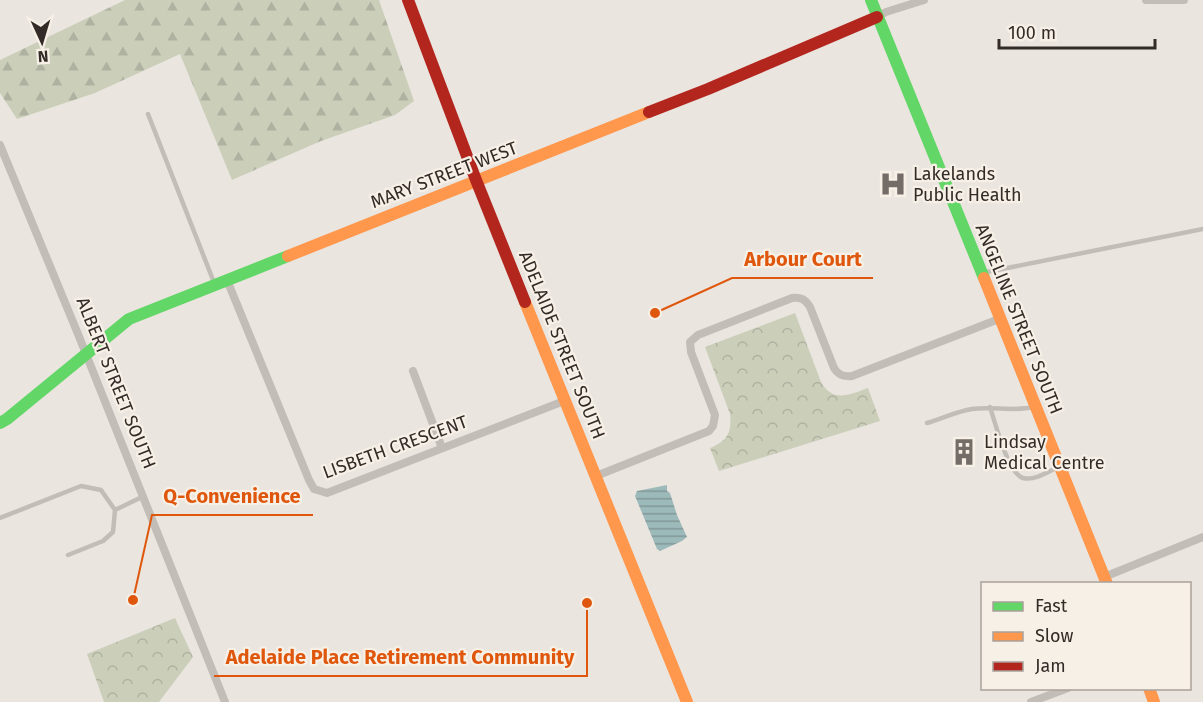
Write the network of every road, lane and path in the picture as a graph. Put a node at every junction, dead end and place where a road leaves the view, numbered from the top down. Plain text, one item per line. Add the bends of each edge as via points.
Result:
1 (408, 0) edge
2 (871, 0) edge
3 (924, 0) edge
4 (1146, 0) edge
5 (1184, 0) edge
6 (877, 17) junction
7 (148, 114) dead end
8 (0, 145) edge
9 (476, 180) junction
10 (1203, 229) edge
11 (981, 273) junction
12 (227, 280) junction
13 (215, 286) junction
14 (999, 320) junction
15 (86, 353) junction
16 (413, 371) dead end
17 (564, 401) junction
18 (1034, 406) junction
19 (990, 407) junction
20 (0, 423) edge
21 (927, 423) dead end
22 (442, 448) junction
23 (1059, 467) junction
24 (596, 476) junction
25 (144, 496) junction
26 (115, 510) junction
27 (0, 518) edge
28 (1203, 537) edge
29 (68, 555) dead end
30 (1105, 580) edge
31 (1063, 690) edge
32 (225, 702) edge
33 (687, 702) edge
34 (1031, 702) edge

1 - 9 street, ADELAIDE STREET SOUTH
2 - 6 street, ANGELINE STREET SOUTH
3 - 6 street, MARY STREET WEST
4 - 5 street
6 - 9 street, MARY STREET WEST via 708,89
6 - 11 street, ANGELINE STREET SOUTH
7 - 13 lane
8 - 15 street, ALBERT STREET SOUTH
9 - 12 street, MARY STREET WEST
9 - 17 street, ADELAIDE STREET SOUTH
10 - 11 lane
11 - 14 street, ANGELINE STREET SOUTH
12 - 13 street, MARY STREET WEST
12 - 22 street, LISBETH CRESCENT via 314,489 327,493
13 - 15 street, MARY STREET WEST via 129,320
14 - 18 street, ANGELINE STREET SOUTH
14 - 24 street via 844,377 834,368 810,307 806,301 792,298 698,335 690,342 715,415 709,431
15 - 20 street, MARY STREET WEST
15 - 25 street, ALBERT STREET SOUTH
16 - 22 street
17 - 22 street, LISBETH CRESCENT
17 - 24 street, ADELAIDE STREET SOUTH
18 - 19 lane via 1022,410
18 - 23 street, ANGELINE STREET SOUTH
19 - 21 lane via 969,409
19 - 23 lane via 1017,475 1033,478
23 - 30 street, ANGELINE STREET SOUTH
24 - 33 street, ADELAIDE STREET SOUTH
25 - 26 lane
25 - 32 street, ALBERT STREET SOUTH
26 - 27 lane via 101,490 81,486
26 - 29 lane via 113,532 104,541
28 - 30 street
31 - 34 street

